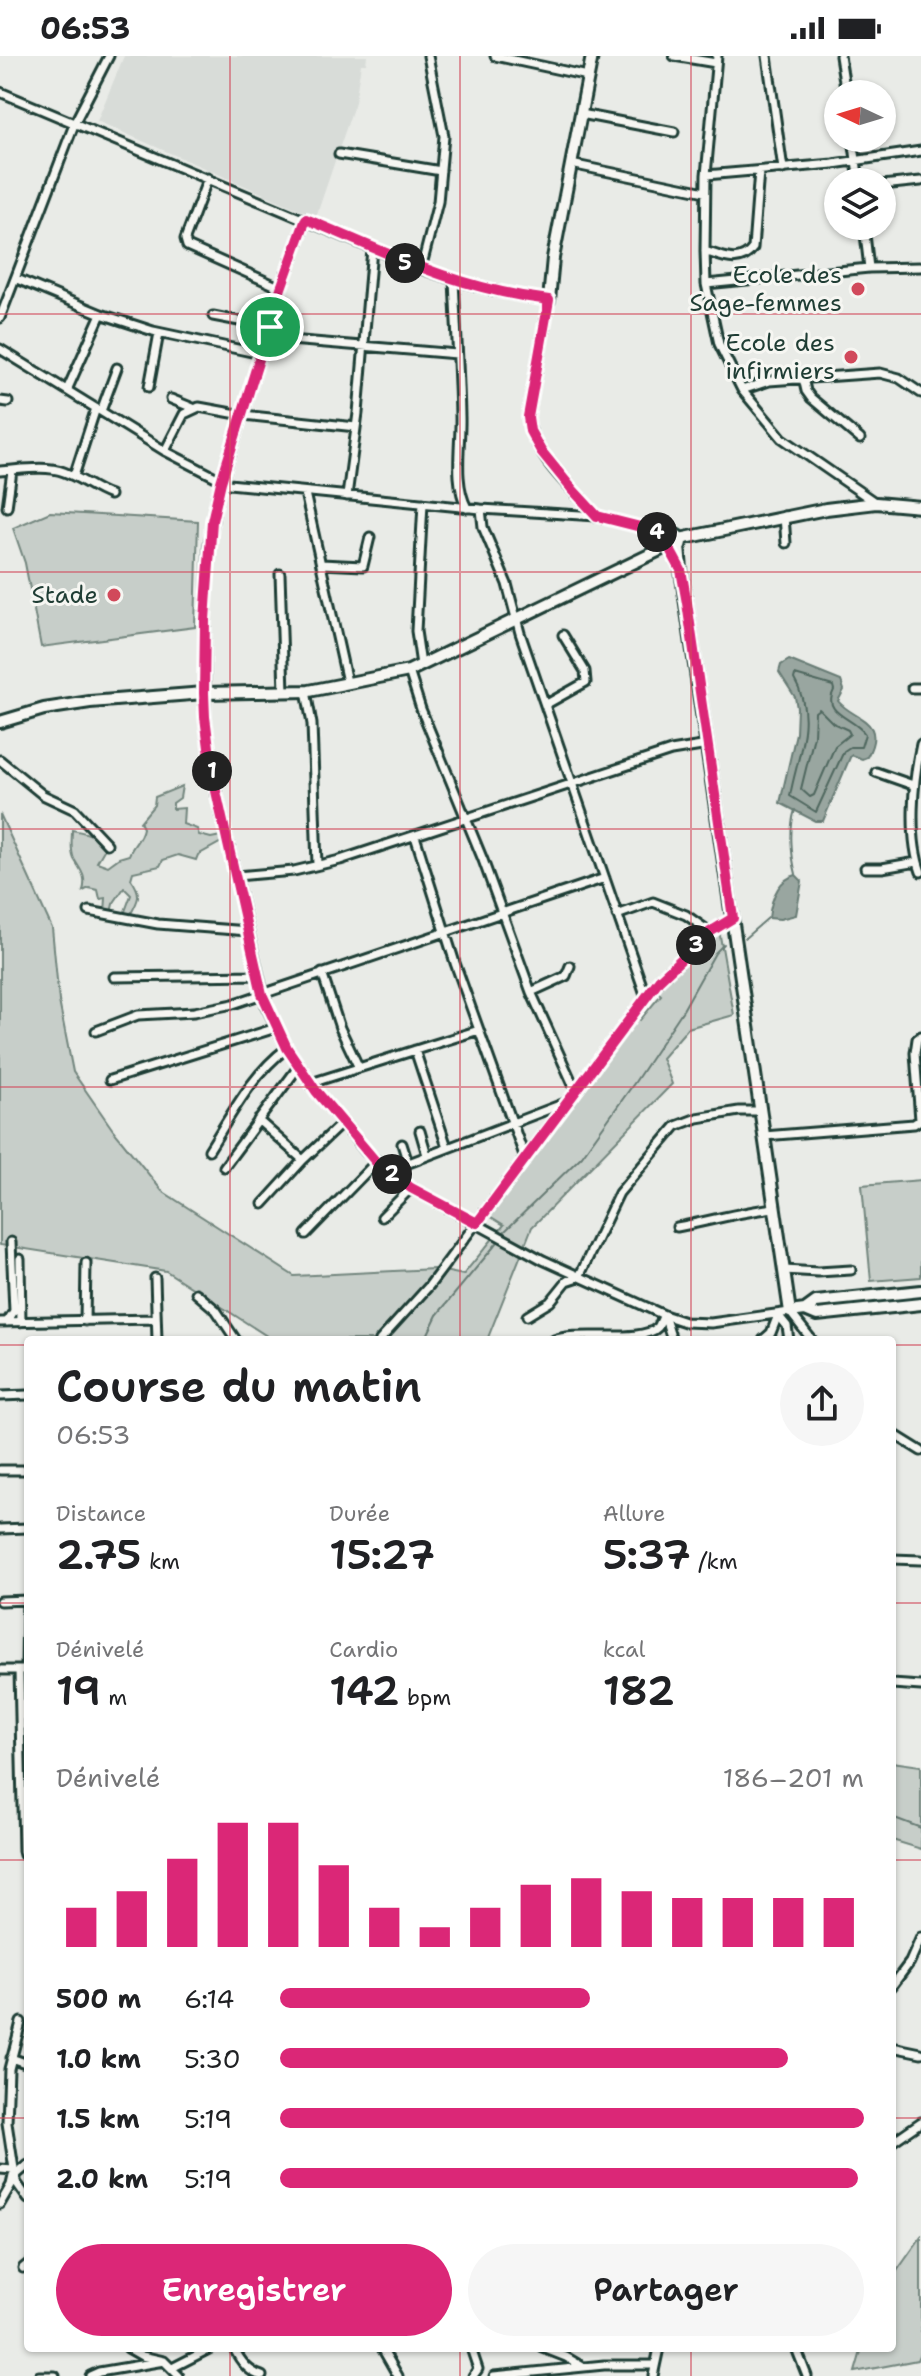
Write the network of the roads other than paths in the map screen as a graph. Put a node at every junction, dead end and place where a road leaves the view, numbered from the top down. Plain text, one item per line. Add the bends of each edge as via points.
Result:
1 (109, 56) edge
2 (428, 56) edge
3 (495, 56) edge
4 (592, 56) edge
5 (674, 56) edge
6 (767, 56) edge
7 (840, 56) edge
8 (717, 60) edge
9 (588, 76) junction
10 (844, 80) edge
11 (0, 92) edge
12 (581, 114) junction
13 (75, 122) junction
14 (674, 132) dead end
15 (921, 151) edge
16 (855, 152) edge
17 (339, 154) dead end
18 (857, 161) junction
19 (571, 164) junction
20 (858, 168) edge
21 (783, 169) junction
22 (441, 171) junction
23 (759, 171) junction
24 (706, 175) junction
25 (208, 178) junction
26 (921, 181) edge
27 (896, 184) edge
28 (705, 192) junction
29 (306, 219) junction
30 (866, 240) edge
31 (372, 249) junction
32 (705, 251) junction
33 (921, 267) edge
34 (869, 268) junction
35 (421, 269) junction
36 (17, 279) junction
37 (454, 280) junction
38 (706, 284) junction
39 (281, 288) junction
40 (549, 300) junction
41 (101, 314) junction
42 (213, 316) dead end
43 (0, 318) edge
44 (270, 327) junction
45 (159, 333) junction
46 (266, 338) junction
47 (362, 346) junction
48 (0, 349) edge
49 (261, 354) junction
50 (457, 354) junction
51 (117, 368) dead end
52 (803, 378) junction
53 (149, 387) dead end
54 (67, 390) junction
55 (742, 390) junction
56 (921, 393) edge
57 (171, 399) dead end
58 (193, 408) junction
59 (98, 409) junction
60 (243, 415) junction
61 (356, 427) junction
62 (860, 439) dead end
63 (165, 451) junction
64 (0, 471) edge
65 (12, 471) junction
66 (74, 476) junction
67 (221, 482) junction
68 (305, 493) junction
69 (110, 495) dead end
70 (347, 496) junction
71 (423, 503) junction
72 (876, 503) junction
73 (7, 507) dead end
74 (921, 507) edge
75 (467, 508) junction
76 (481, 509) junction
77 (597, 516) junction
78 (784, 516) junction
79 (370, 537) dead end
80 (673, 543) junction
81 (786, 543) dead end
82 (321, 564) junction
83 (280, 574) dead end
84 (517, 620) junction
85 (563, 635) dead end
86 (421, 665) junction
87 (409, 671) junction
88 (347, 682) junction
89 (306, 691) junction
90 (284, 692) junction
91 (204, 693) junction
92 (545, 705) junction
93 (0, 722) edge
94 (921, 744) edge
95 (708, 745) junction
96 (0, 760) edge
97 (876, 772) dead end
98 (573, 785) junction
99 (913, 785) junction
100 (465, 817) junction
101 (415, 836) junction
102 (107, 844) dead end
103 (917, 862) junction
104 (317, 865) junction
105 (865, 868) dead end
106 (921, 872) edge
107 (237, 876) junction
108 (605, 878) junction
109 (89, 911) dead end
110 (503, 914) junction
111 (617, 915) junction
112 (733, 918) junction
113 (248, 931) junction
114 (446, 932) junction
115 (710, 932) junction
116 (570, 966) dead end
117 (322, 973) junction
118 (258, 975) junction
119 (114, 977) dead end
120 (531, 992) junction
121 (262, 994) junction
122 (646, 997) junction
123 (276, 1028) junction
124 (479, 1030) junction
125 (96, 1031) dead end
126 (921, 1036) edge
127 (287, 1048) junction
128 (415, 1050) junction
129 (299, 1066) junction
130 (359, 1068) junction
131 (110, 1080) dead end
132 (311, 1083) junction
133 (575, 1089) junction
134 (568, 1102) junction
135 (761, 1111) junction
136 (258, 1120) junction
137 (342, 1123) junction
138 (512, 1123) junction
139 (420, 1131) dead end
140 (764, 1136) junction
141 (402, 1144) dead end
142 (447, 1147) junction
143 (209, 1150) dead end
144 (427, 1155) junction
145 (525, 1158) junction
146 (303, 1160) junction
147 (376, 1162) junction
148 (408, 1163) junction
149 (224, 1167) dead end
150 (388, 1171) junction
151 (411, 1188) junction
152 (263, 1204) dead end
153 (775, 1208) junction
154 (382, 1217) dead end
155 (477, 1223) junction
156 (677, 1227) dead end
157 (306, 1234) dead end
158 (11, 1242) dead end
159 (20, 1259) dead end
160 (86, 1263) dead end
161 (784, 1270) junction
162 (851, 1270) dead end
163 (579, 1277) junction
164 (155, 1278) dead end
165 (921, 1291) edge
166 (196, 1293) dead end
167 (921, 1304) edge
168 (805, 1310) junction
169 (790, 1312) junction
170 (664, 1315) junction
171 (778, 1315) junction
172 (527, 1316) dead end
173 (156, 1319) junction
174 (85, 1321) junction
175 (3, 1322) edge
176 (21, 1322) junction
177 (157, 1336) edge
178 (233, 1336) edge
179 (384, 1336) edge
180 (573, 1336) edge
181 (596, 1336) edge
182 (622, 1336) edge
183 (671, 1336) edge
184 (768, 1336) edge
185 (788, 1336) edge
186 (809, 1336) edge
187 (24, 1395) edge
188 (0, 1396) edge
189 (896, 1435) edge
190 (921, 1451) edge
191 (0, 1470) edge
192 (24, 1470) edge
193 (24, 1528) edge
194 (0, 1529) edge
195 (896, 1559) edge
196 (921, 1560) edge
197 (24, 1600) edge
198 (0, 1601) edge
199 (24, 1669) edge
200 (0, 1670) edge
201 (896, 1684) edge
202 (921, 1686) edge
203 (24, 1720) edge
204 (24, 1764) edge
205 (24, 1830) edge
206 (24, 1855) edge
207 (921, 1937) edge
208 (896, 1981) edge
209 (21, 2022) dead end
210 (896, 2048) edge
211 (921, 2053) edge
212 (11, 2058) junction
213 (24, 2063) edge
214 (921, 2122) edge
215 (896, 2139) edge
216 (24, 2168) edge
217 (0, 2169) edge
218 (13, 2170) junction
219 (16, 2182) junction
220 (24, 2192) edge
221 (0, 2204) edge
222 (135, 2352) edge
223 (203, 2352) edge
224 (236, 2352) edge
225 (384, 2352) edge
226 (472, 2352) edge
227 (553, 2352) edge
228 (658, 2352) edge
229 (798, 2352) edge
230 (164, 2361) junction
231 (654, 2365) junction
232 (127, 2366) junction
233 (583, 2367) junction
234 (172, 2368) junction
235 (508, 2375) edge
236 (39, 2376) edge
237 (55, 2376) edge
238 (90, 2376) edge
239 (131, 2376) edge
240 (179, 2376) edge
241 (262, 2376) edge
242 (398, 2376) edge
243 (473, 2376) edge
244 (494, 2376) edge
245 (653, 2376) edge
246 (807, 2376) edge

1 - 13 street
2 - 22 street via 444,136
3 - 9 street
4 - 9 street
5 - 8 street
6 - 21 street
7 - 10 street
8 - 24 street
9 - 12 street
11 - 13 street
12 - 14 street
12 - 19 street
13 - 25 street
13 - 36 street
15 - 18 street
16 - 18 street
17 - 22 street
18 - 20 street
18 - 21 street
19 - 28 street
19 - 40 street
21 - 23 street
22 - 35 street
23 - 24 street
23 - 32 street via 753,248 747,257 738,260
24 - 28 street
25 - 29 street
25 - 39 street via 187,246
26 - 27 street
28 - 32 street
29 - 31 street
29 - 39 street
30 - 34 street
31 - 35 street
31 - 47 street
32 - 38 street
33 - 34 street
34 - 38 street
35 - 37 street
36 - 41 street
36 - 43 street
37 - 40 street
37 - 50 street
38 - 55 street via 719,344
39 - 44 street
40 - 77 street via 530,431
41 - 45 street
41 - 54 street
42 - 44 street
44 - 46 street
45 - 49 street
45 - 53 street
46 - 47 street
46 - 49 street
47 - 50 street
47 - 61 street
48 - 54 street
49 - 60 street
50 - 75 street via 460,474
51 - 59 street
52 - 55 street
52 - 56 street via 880,373
52 - 62 street via 811,398
54 - 59 street
55 - 72 street via 782,438
57 - 58 street
58 - 60 street
58 - 63 street via 184,414
59 - 63 street
59 - 66 street
60 - 61 street
60 - 67 street
61 - 70 street
63 - 67 street
64 - 65 street
65 - 66 street via 48,468
65 - 73 street
66 - 69 street
67 - 68 street
67 - 91 street via 209,544
68 - 70 street
68 - 82 street
70 - 71 street
71 - 75 street
71 - 86 street via 416,631
72 - 74 street
72 - 78 street
75 - 76 street
76 - 77 street
76 - 84 street
77 - 80 street via 649,530
78 - 80 street
78 - 81 street
79 - 82 street via 363,566
80 - 84 street
80 - 95 street
82 - 88 street
83 - 90 street
84 - 86 street
84 - 92 street
85 - 92 street via 586,682
86 - 87 street
87 - 88 street
87 - 100 street
88 - 89 street
89 - 90 street
89 - 104 street
90 - 91 street
91 - 93 street via 90,702
91 - 107 street via 213,778
92 - 98 street
94 - 99 street
95 - 98 street via 671,751
95 - 112 street
96 - 102 street via 43,795 75,810
97 - 99 street
98 - 100 street
98 - 108 street
99 - 103 street
100 - 101 street
100 - 110 street
101 - 104 street
101 - 114 street
103 - 105 street
103 - 106 street
104 - 107 street
107 - 113 street
108 - 110 street
108 - 111 street
109 - 113 street via 158,924
110 - 114 street
110 - 120 street
111 - 115 street via 653,902
111 - 122 street
112 - 115 street
112 - 135 street
113 - 118 street
114 - 117 street
114 - 124 street
115 - 122 street
116 - 120 street via 566,976
117 - 121 street
117 - 130 street
118 - 119 street
118 - 121 street
120 - 133 street
121 - 123 street
121 - 125 street via 219,1008 138,1015
122 - 133 street
123 - 127 street
123 - 131 street
124 - 128 street
124 - 138 street
126 - 140 street via 915,1053 920,1120 914,1124
127 - 129 street
127 - 143 street via 256,1078
128 - 130 street
128 - 142 street
129 - 132 street
129 - 136 street
130 - 132 street
132 - 137 street
133 - 134 street
134 - 138 street
134 - 145 street
135 - 140 street
135 - 163 street via 708,1116 676,1126 619,1193
136 - 146 street
136 - 149 street
137 - 146 street
137 - 147 street
138 - 142 street
138 - 145 street
139 - 144 street
140 - 153 street
141 - 148 street
142 - 144 street
144 - 148 street
145 - 155 street
146 - 152 street
147 - 150 street
147 - 157 street
148 - 150 street
150 - 151 street
151 - 154 street
151 - 155 street
153 - 156 street
153 - 161 street
155 - 163 street
155 - 179 street
158 - 175 street via 14,1311
159 - 176 street
160 - 174 street
161 - 162 street
161 - 169 street
163 - 170 street
163 - 172 street
164 - 173 street
165 - 168 street via 816,1302
166 - 178 street
167 - 168 street via 817,1315
168 - 169 street
169 - 171 street
169 - 186 street
170 - 171 street via 711,1323
170 - 182 street via 649,1333
170 - 183 street
171 - 184 street
171 - 185 street
173 - 174 street
173 - 177 street
174 - 176 street
175 - 176 street
180 - 181 street
187 - 188 street
189 - 190 street
191 - 192 street
193 - 194 street
195 - 196 street
197 - 198 street
199 - 200 street
201 - 202 street
203 - 204 street
205 - 206 street
207 - 208 street
209 - 212 street
210 - 211 street
212 - 213 street
212 - 218 street via 7,2123
214 - 215 street
216 - 219 street
217 - 218 street
218 - 219 street
218 - 221 street
219 - 220 street
222 - 230 street
223 - 234 street
224 - 241 street
225 - 242 street
226 - 243 street via 478,2369
227 - 233 street
228 - 231 street
229 - 246 street
230 - 232 street
230 - 234 street
231 - 233 street
231 - 245 street
232 - 238 street
232 - 239 street
233 - 235 street
234 - 240 street
235 - 244 street
236 - 237 street

